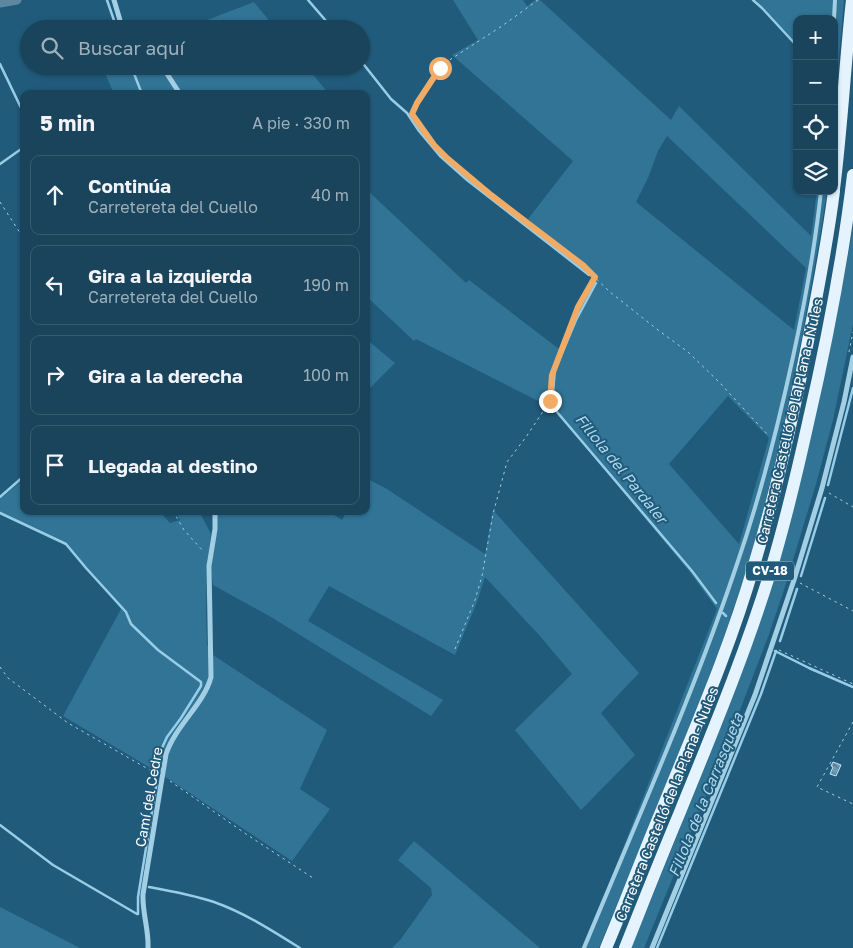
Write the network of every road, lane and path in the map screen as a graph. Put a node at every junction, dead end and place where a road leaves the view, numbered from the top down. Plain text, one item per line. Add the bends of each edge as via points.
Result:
1 (114, 0) edge
2 (538, 0) edge
3 (835, 0) edge
4 (852, 0) edge
5 (834, 15) edge
6 (120, 20) edge
7 (168, 75) edge
8 (177, 90) edge
9 (838, 159) edge
10 (853, 175) edge
11 (821, 195) edge
12 (833, 195) edge
13 (0, 202) edge
14 (20, 233) edge
15 (595, 277) junction
16 (853, 332) edge
17 (851, 356) edge
18 (773, 441) junction
19 (822, 488) junction
20 (853, 507) edge
21 (175, 515) edge
22 (215, 515) edge
23 (210, 560) junction
24 (794, 580) junction
25 (853, 611) edge
26 (772, 646) junction
27 (454, 649) dead end
28 (0, 667) edge
29 (853, 684) edge
30 (853, 722) edge
31 (162, 776) junction
32 (853, 804) edge
33 (313, 878) dead end
34 (148, 948) edge
35 (584, 948) edge
36 (606, 948) edge
37 (625, 948) edge
38 (652, 948) edge

1 - 6 street
2 - 15 path via 440,68 412,114 434,145 453,164
3 - 5 lane
4 - 9 main road, Carretera Castelló de la Plana - Nules / CV-18
7 - 8 street
10 - 37 main road, Carretera Castelló de la Plana - Nules / CV-18 via 832,312 770,573 711,736
11 - 18 lane via 804,308
12 - 36 main road, Carretera Castelló de la Plana - Nules / CV-18 via 797,394 754,566 696,729
13 - 14 path
15 - 18 path via 688,352
15 - 27 path via 578,307 552,375 550,401 507,462 482,576
16 - 17 path
17 - 19 street via 844,402
18 - 35 lane via 738,562 708,644
19 - 20 path
19 - 24 street
21 - 23 path
22 - 23 street, Camí del Cedre
23 - 31 street, Camí del Cedre via 211,677 170,744
24 - 25 path
24 - 26 street
26 - 29 path
26 - 38 street via 746,719
28 - 31 path via 8,678 68,723
30 - 32 path via 816,787
31 - 33 path
31 - 34 street, Camí del Cedre via 143,894

